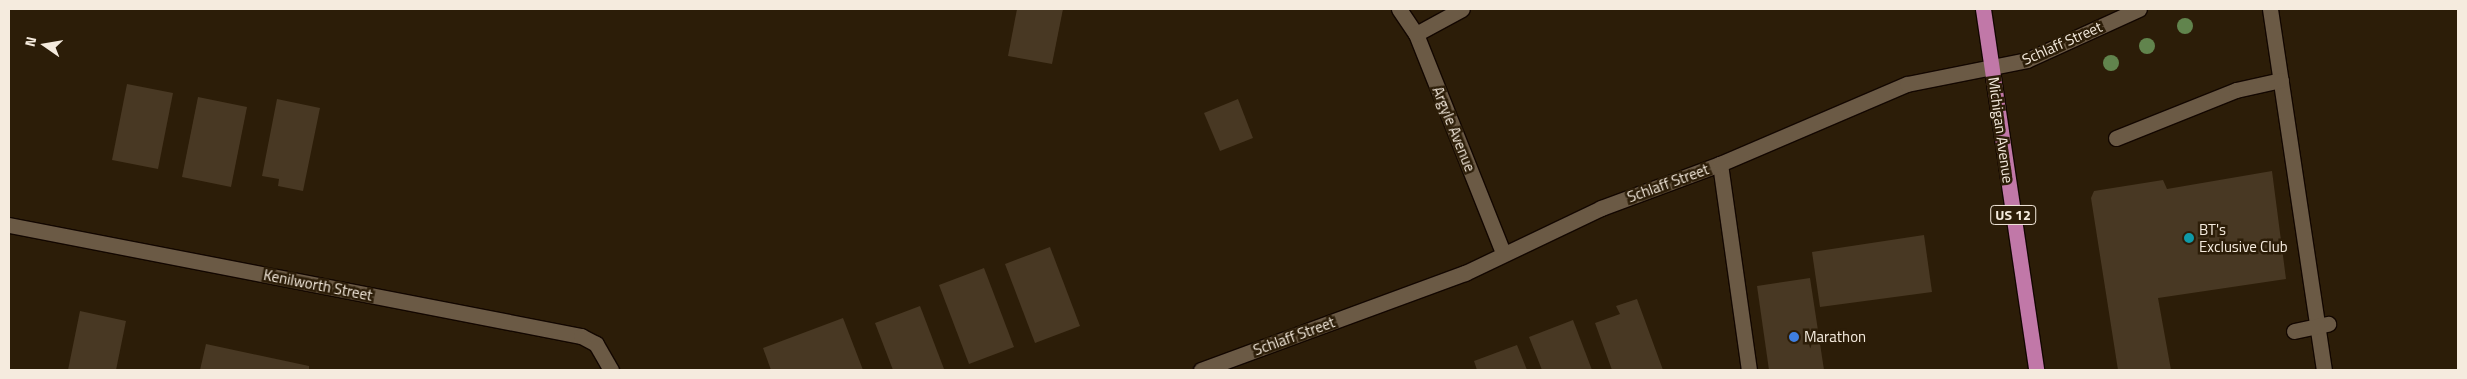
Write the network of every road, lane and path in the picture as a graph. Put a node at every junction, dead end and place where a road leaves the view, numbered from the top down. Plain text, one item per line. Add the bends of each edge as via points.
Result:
1 (1399, 9) edge
2 (1462, 9) edge
3 (1983, 9) edge
4 (2139, 9) edge
5 (2270, 9) edge
6 (1416, 34) junction
7 (1992, 69) junction
8 (2281, 80) junction
9 (2116, 138) dead end
10 (1720, 164) junction
11 (9, 225) edge
12 (1503, 253) junction
13 (2323, 325) junction
14 (2294, 331) dead end
15 (612, 370) edge
16 (1201, 370) edge
17 (1748, 370) edge
18 (2036, 370) edge
19 (2324, 370) edge

1 - 6 street, Argyle Avenue
2 - 6 street
3 - 7 main road, Michigan Avenue / US 12
4 - 7 street, Schlaff Street via 2027,60
5 - 8 street
6 - 12 street, Argyle Avenue
7 - 10 street, Schlaff Street via 1907,84
7 - 18 main road, Michigan Avenue / US 12
8 - 9 street via 2236,90
8 - 13 street
10 - 12 street, Schlaff Street via 1601,208
10 - 17 street
11 - 15 street, Kenilworth Street via 581,336 596,344
12 - 16 street, Schlaff Street via 1465,273
13 - 14 street
13 - 19 street

